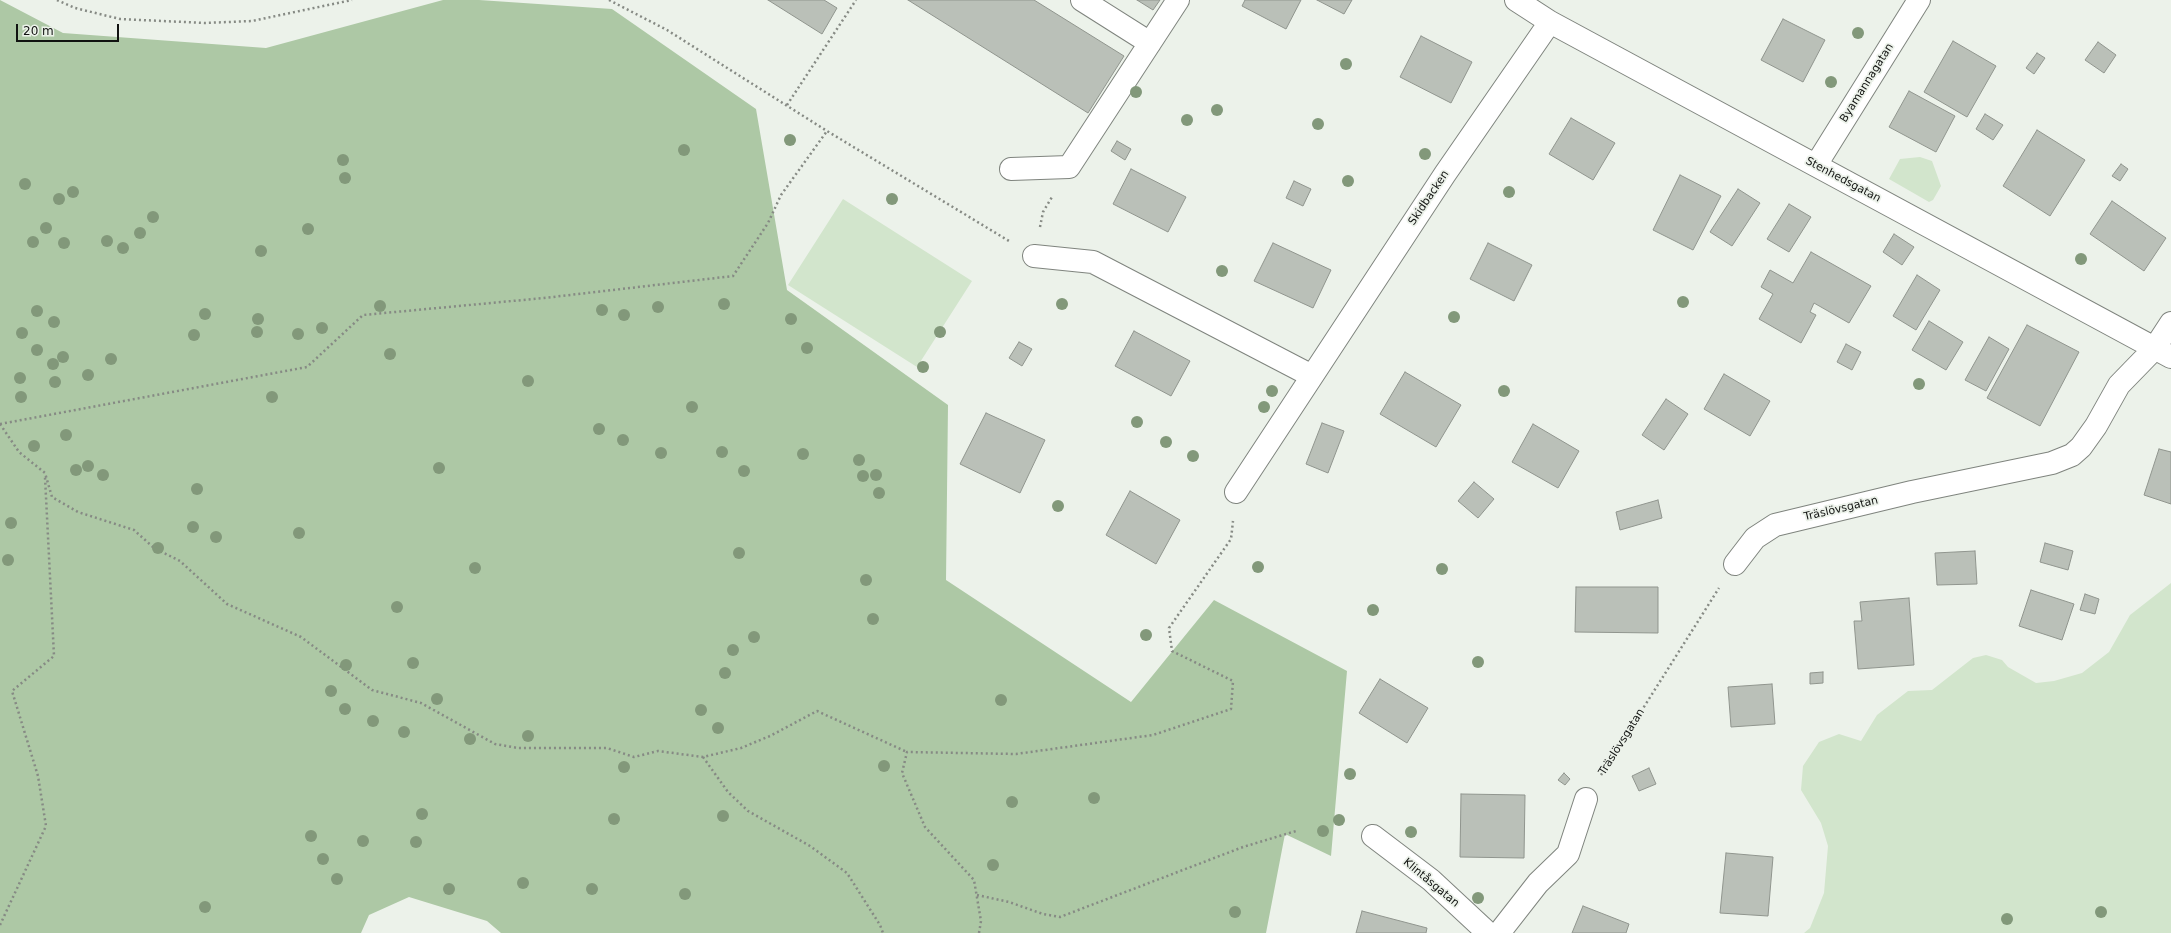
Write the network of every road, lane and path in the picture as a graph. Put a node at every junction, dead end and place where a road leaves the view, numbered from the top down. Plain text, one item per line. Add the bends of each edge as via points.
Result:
1 (57, 0) edge
2 (352, 0) edge
3 (609, 0) edge
4 (856, 0) edge
5 (1082, 0) edge
6 (1178, 0) edge
7 (1516, 0) edge
8 (1919, 0) edge
9 (1550, 22) junction
10 (1150, 43) junction
11 (787, 105) junction
12 (827, 131) junction
13 (1816, 165) junction
14 (1069, 167) junction
15 (1010, 169) dead end
16 (1034, 256) junction
17 (2171, 323) edge
18 (2163, 353) edge
19 (1312, 376) junction
20 (0, 424) edge
21 (45, 473) junction
22 (1236, 492) joint
23 (1735, 564) joint
24 (907, 752) junction
25 (703, 757) junction
26 (1586, 799) joint
27 (1296, 831) dead end
28 (1373, 836) dead end
29 (977, 895) junction
30 (0, 925) edge
31 (883, 933) edge
32 (979, 933) edge
33 (1488, 933) edge
34 (1499, 933) edge

1 - 2 path via 75,8 120,19 205,23 252,21
3 - 11 path via 668,30
4 - 11 path
5 - 10 street
6 - 10 street
7 - 9 street, Stenhedsgatan
8 - 13 street, Byamannagatan
9 - 13 street, Stenhedsgatan
9 - 19 street, Skidbacken via 1445,174
10 - 14 street
11 - 12 path
12 - 16 path
12 - 20 path via 781,195 768,223 733,276 544,298 363,315 307,367
13 - 18 street, Stenhedsgatan
14 - 15 street
14 - 16 path via 1043,212
16 - 19 street via 1093,262
17 - 18 street, Träslövsgatan
18 - 23 street, Träslövsgatan via 2119,385 2096,426 2072,455 2052,462 1775,525 1755,538
19 - 22 street, Skidbacken
20 - 21 path via 19,452
21 - 25 path via 52,497 78,512 134,530 154,548 180,561 227,604 301,637 372,690 421,704 495,744 518,748 608,748 634,756 658,751
21 - 30 path via 54,656 12,691 38,776 46,826
22 - 24 path via 1231,540 1169,628 1172,652 1232,681 1231,709 1153,735 1016,754
23 - 26 path, Träslövsgatan
24 - 25 path via 817,711 741,748
24 - 29 path via 902,773 925,827 974,880
25 - 31 path via 728,792 748,811 810,846 848,873
26 - 34 street via 1568,854 1538,882
27 - 29 path via 1244,847 1060,917
28 - 33 street, Klintåsgatan via 1430,880
29 - 32 path via 981,921

